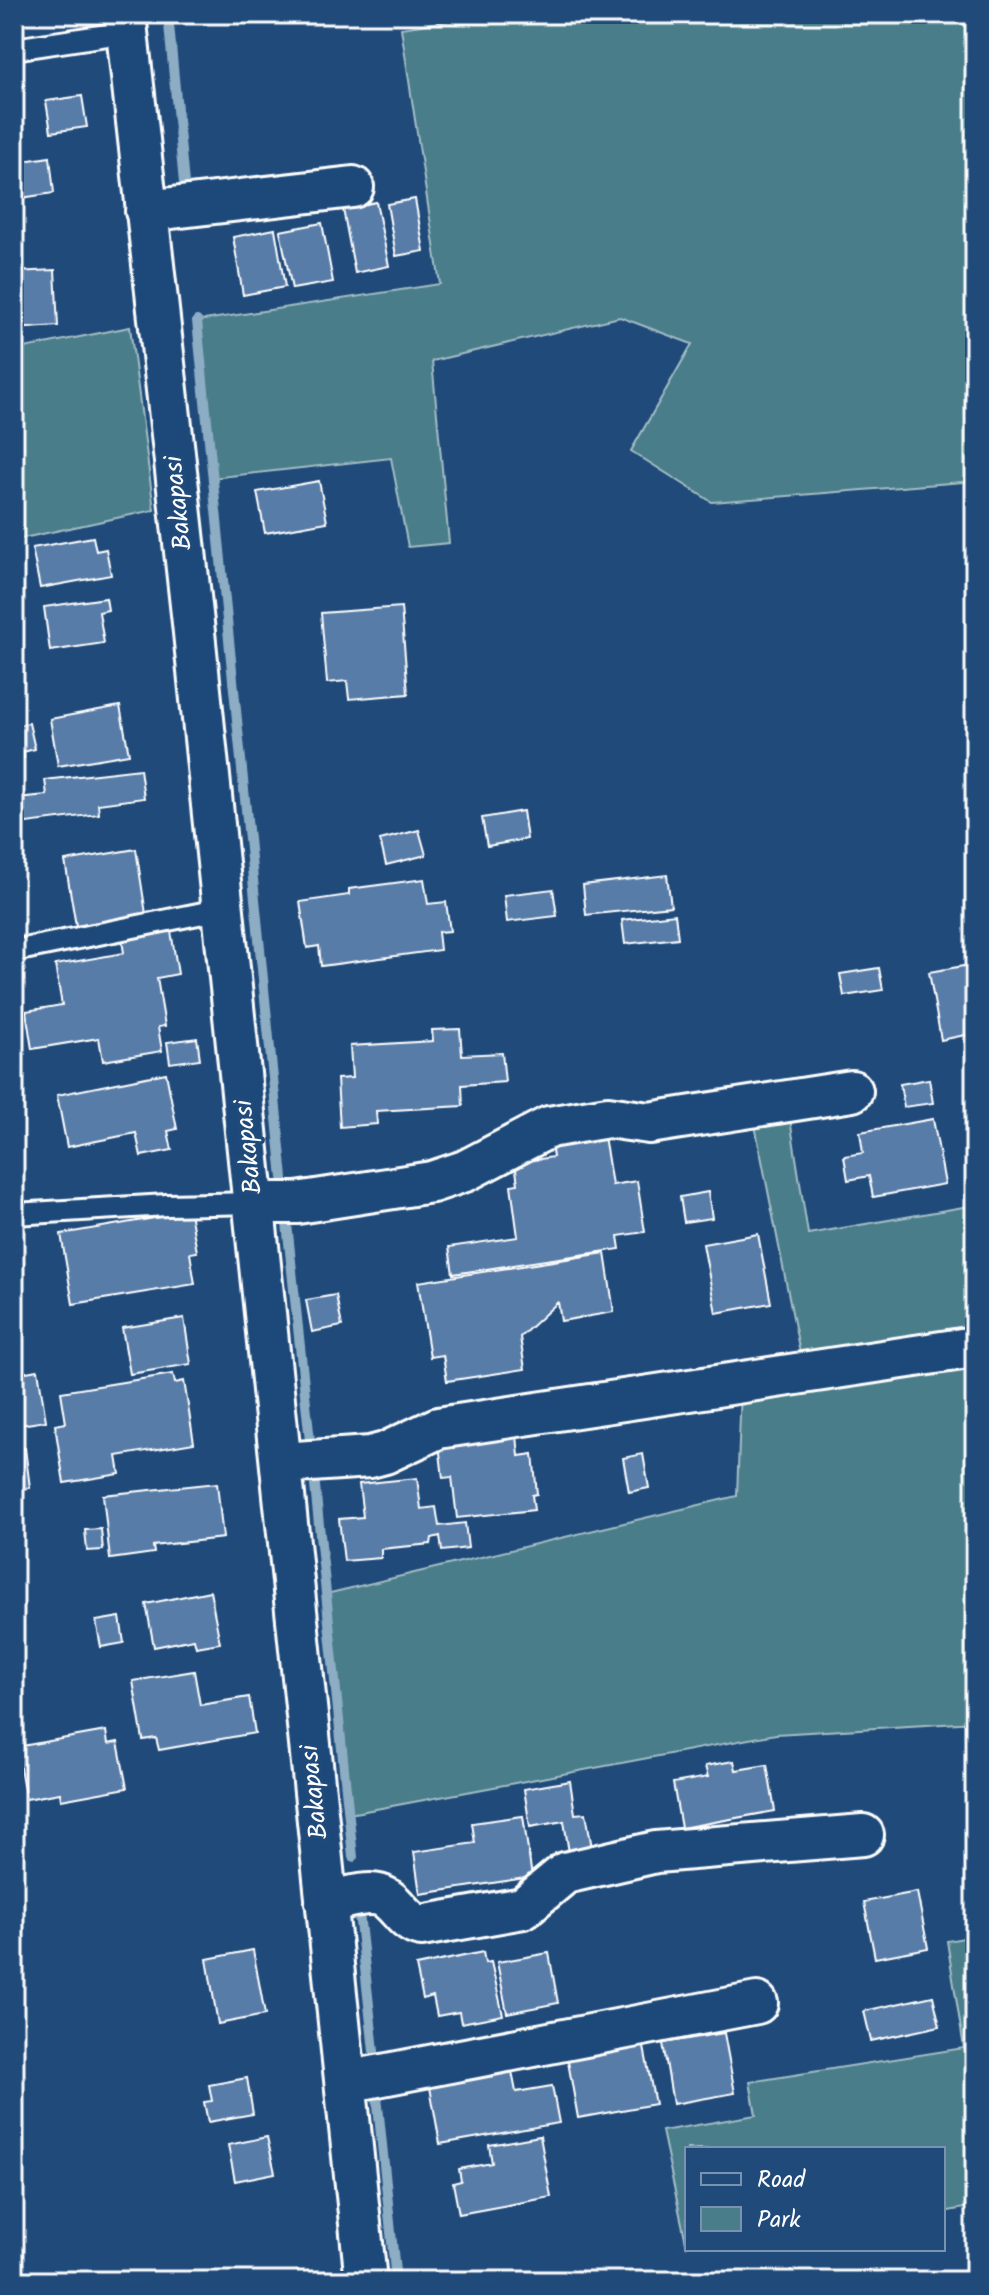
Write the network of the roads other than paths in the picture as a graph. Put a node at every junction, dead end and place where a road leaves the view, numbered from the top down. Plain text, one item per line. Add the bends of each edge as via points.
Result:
1 (126, 23) edge
2 (14, 49) edge
3 (353, 187) dead end
4 (146, 211) junction
5 (223, 909) junction
6 (14, 951) edge
7 (852, 1091) dead end
8 (255, 1203) junction
9 (14, 1214) edge
10 (975, 1347) edge
11 (281, 1463) junction
12 (863, 1835) dead end
13 (326, 1902) junction
14 (757, 2003) dead end
15 (346, 2082) junction
16 (366, 2281) edge

1 - 2 lane
1 - 4 street, Bakapasi
3 - 4 street
4 - 5 street, Bakapasi
5 - 6 lane
5 - 8 street, Bakapasi
7 - 8 street via 649,1123 608,1117 549,1127 465,1171 432,1182 297,1203
8 - 9 lane
8 - 11 street, Bakapasi
10 - 11 street via 438,1428 370,1457
11 - 13 street, Bakapasi
12 - 13 street via 656,1852 565,1873 523,1908 421,1926 379,1895
13 - 15 street, Bakapasi
14 - 15 street
15 - 16 street, Bakapasi

